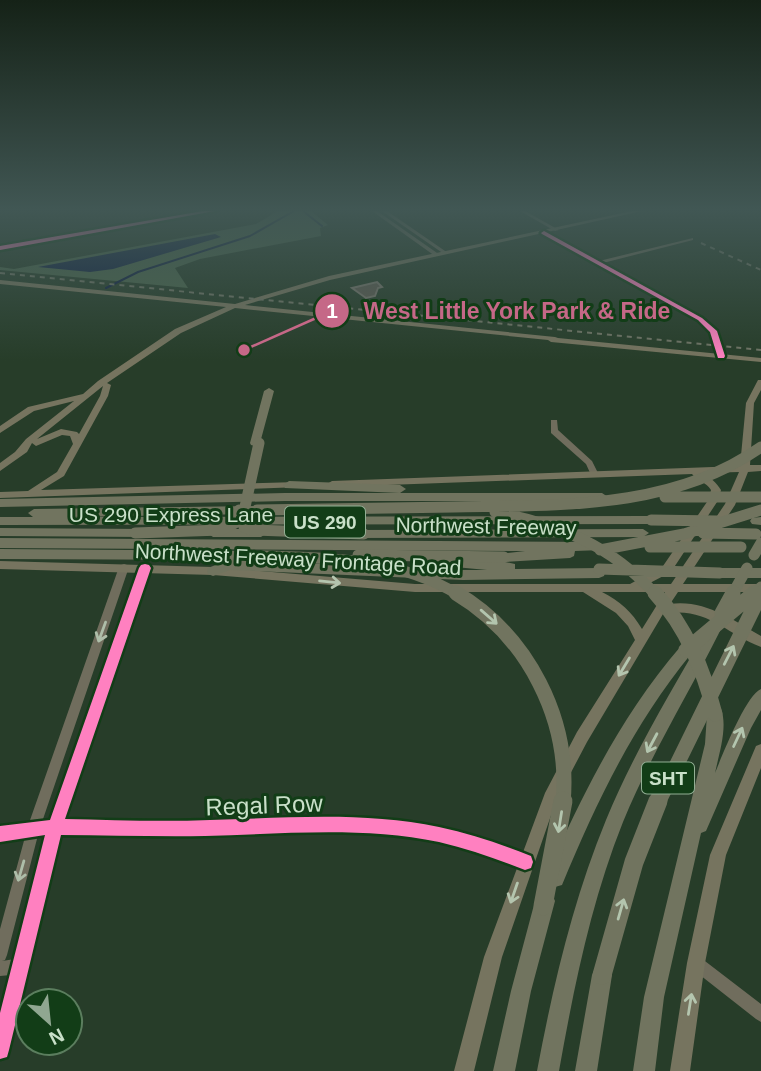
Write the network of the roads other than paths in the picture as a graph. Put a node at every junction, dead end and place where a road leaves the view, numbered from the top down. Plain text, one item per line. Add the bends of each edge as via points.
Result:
1 (410, 261) edge
2 (594, 261) edge
3 (606, 261) edge
4 (598, 263) junction
5 (350, 274) junction
6 (0, 282) edge
7 (208, 304) junction
8 (239, 307) junction
9 (212, 315) junction
10 (160, 345) junction
11 (721, 356) junction
12 (761, 360) edge
13 (108, 382) junction
14 (761, 382) edge
15 (85, 396) junction
16 (19, 416) junction
17 (554, 422) dead end
18 (48, 426) junction
19 (0, 430) edge
20 (36, 443) junction
21 (747, 443) junction
22 (77, 444) junction
23 (761, 447) edge
24 (20, 452) junction
25 (0, 468) edge
26 (745, 468) junction
27 (761, 468) edge
28 (700, 469) junction
29 (676, 470) junction
30 (594, 473) junction
31 (61, 474) junction
32 (289, 485) junction
33 (79, 492) junction
34 (28, 494) junction
35 (0, 495) edge
36 (547, 497) junction
37 (761, 497) edge
38 (0, 503) edge
39 (411, 507) junction
40 (761, 510) edge
41 (0, 519) edge
42 (761, 521) edge
43 (0, 532) edge
44 (135, 533) junction
45 (363, 534) junction
46 (761, 534) edge
47 (0, 543) edge
48 (287, 544) junction
49 (761, 545) edge
50 (0, 554) edge
51 (263, 556) junction
52 (0, 565) edge
53 (124, 568) junction
54 (145, 568) junction
55 (213, 570) junction
56 (599, 571) junction
57 (761, 573) edge
58 (626, 588) junction
59 (673, 588) junction
60 (583, 589) junction
61 (761, 589) edge
62 (659, 611) junction
63 (641, 640) junction
64 (761, 642) edge
65 (761, 696) edge
66 (761, 751) edge
67 (55, 827) junction
68 (33, 830) junction
69 (0, 834) edge
70 (525, 862) junction
71 (682, 868) junction
72 (543, 906) junction
73 (0, 956) edge
74 (696, 962) junction
75 (20, 966) junction
76 (0, 969) edge
77 (761, 1014) edge
78 (0, 1050) edge
79 (464, 1071) edge
80 (505, 1071) edge
81 (548, 1071) edge
82 (586, 1071) edge
83 (644, 1071) edge
84 (680, 1071) edge

1 - 5 main road
2 - 4 street
3 - 4 street
4 - 11 street via 700,319 713,331
5 - 8 main road
5 - 8 main road via 288,288
6 - 7 main road
7 - 8 main road
7 - 9 main road via 216,310
8 - 9 main road
8 - 10 main road
8 - 11 main road
9 - 10 main road
10 - 13 main road
11 - 12 main road
13 - 15 main road
13 - 20 main road
13 - 22 main road
14 - 21 main road via 750,403
15 - 16 main road
15 - 18 main road
16 - 18 main road via 45,412
16 - 19 main road
17 - 30 street via 554,431
18 - 24 main road
20 - 22 main road via 66,432 75,435
20 - 24 main road
21 - 26 main road
21 - 28 main road via 729,460
22 - 31 main road
23 - 39 highway, bridge via 714,474 632,497 562,505
24 - 25 main road
26 - 27 main road
26 - 28 main road
26 - 59 main road via 730,505
28 - 29 main road
29 - 30 main road
29 - 58 main road via 711,482 716,490 714,499 667,569
30 - 32 main road
31 - 33 main road via 66,486
31 - 34 main road
32 - 33 main road
32 - 36 highway
33 - 34 main road
34 - 35 main road
36 - 37 highway, bridge
36 - 38 highway
39 - 41 highway, bridge via 24,513
39 - 71 highway, bridge via 497,512 571,533 627,565 677,617 708,681 715,714 713,744
40 - 51 highway, bridge via 675,536 552,555
41 - 42 highway, Northwest Freeway / US 290, bridge
43 - 44 highway, US 290 Express Lane
44 - 45 highway, US 290 Express Lane, bridge
44 - 45 highway, bridge via 230,527 238,516 257,443 244,527
45 - 46 highway, US 290 Express Lane, bridge
47 - 48 highway, Northwest Freeway / US 290
48 - 49 highway, Northwest Freeway / US 290, bridge
48 - 56 highway via 497,566
49 -> 81 highway, SHT, bridge via 627,791 573,950
50 - 51 highway
51 -> 72 highway, bridge via 356,561 420,575 465,598 518,647 546,695 563,758 562,809
52 - 53 main road, Northwest Freeway Frontage Road
53 - 54 main road, Northwest Freeway Frontage Road
53 -> 68 street
54 - 55 main road, Northwest Freeway Frontage Road
54 - 67 street
55 - 56 highway via 229,565 463,575
55 -> 60 main road, Northwest Freeway Frontage Road via 415,589
56 - 57 highway, bridge
58 - 59 main road, Northwest Freeway Frontage Road
58 - 60 main road, Northwest Freeway Frontage Road
59 - 61 main road, Northwest Freeway Frontage Road
59 - 62 main road
60 - 63 main road via 620,607
61 - 72 highway, bridge via 686,650 636,712 599,776
82 -> 61 highway, SHT, bridge via 602,975 634,862 662,792
62 - 63 main road
62 - 64 main road via 680,605 697,607
63 -> 70 main road via 550,798
71 -> 65 highway via 719,777
66 - 74 main road via 718,855
67 - 68 street, Regal Row
67 - 70 street, Regal Row via 162,830 308,824 405,828 473,841
67 - 75 street
68 - 69 street, Regal Row
68 -> 73 street
70 -> 79 main road via 493,957
71 - 83 highway via 654,997
72 - 80 highway
74 - 77 street
84 -> 74 main road
75 - 76 street
75 - 78 street

